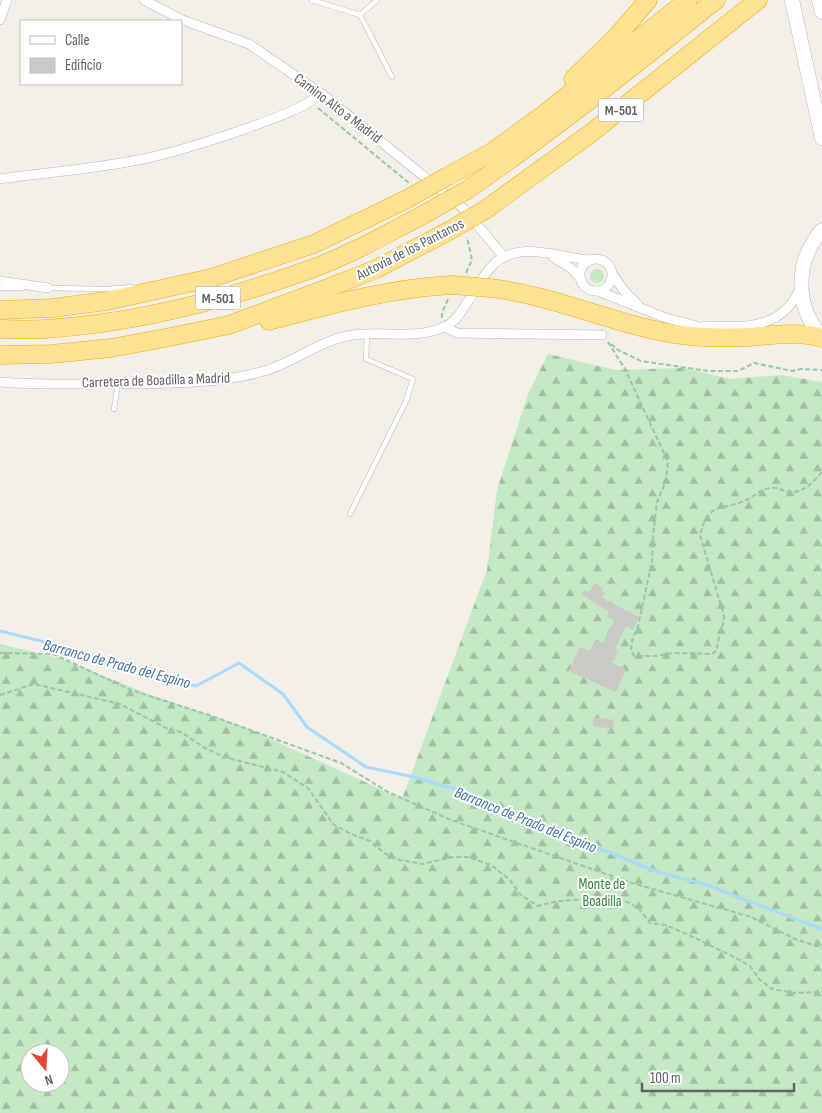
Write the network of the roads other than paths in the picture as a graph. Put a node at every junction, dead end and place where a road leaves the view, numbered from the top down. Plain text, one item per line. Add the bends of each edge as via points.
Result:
1 (7, 0) edge
2 (144, 0) edge
3 (312, 0) edge
4 (377, 0) edge
5 (648, 0) edge
6 (688, 0) edge
7 (716, 0) edge
8 (792, 0) edge
9 (819, 0) edge
10 (755, 2) edge
11 (822, 12) edge
12 (360, 15) junction
13 (0, 20) edge
14 (392, 77) dead end
15 (322, 94) junction
16 (822, 138) edge
17 (448, 176) junction
18 (0, 179) edge
19 (822, 230) edge
20 (544, 253) junction
21 (504, 257) junction
22 (590, 260) junction
23 (613, 275) junction
24 (211, 278) junction
25 (580, 278) junction
26 (0, 281) edge
27 (146, 286) dead end
28 (136, 287) dead end
29 (801, 287) junction
30 (0, 288) edge
31 (48, 288) junction
32 (598, 292) junction
33 (0, 310) edge
34 (646, 311) junction
35 (229, 325) junction
36 (689, 325) junction
37 (444, 327) junction
38 (0, 330) edge
39 (367, 334) junction
40 (787, 334) junction
41 (602, 335) dead end
42 (822, 337) edge
43 (0, 355) edge
44 (0, 382) edge
45 (118, 384) junction
46 (114, 409) dead end
47 (350, 514) dead end

1 - 13 street
2 - 15 street, Camino Alto a Madrid via 180,19 249,44
3 - 12 lane
4 - 12 lane
5 - 17 highway via 560,91
6 - 17 highway via 543,115 492,152
7 - 38 highway, Autovía de los Pantanos / M-501, bridge via 519,154 424,216 356,250 312,269 193,305 127,319 45,329
8 - 16 street
9 - 11 street
10 - 35 highway, Autovía de los Pantanos / M-501, bridge via 591,133 485,210 376,269
12 - 14 lane
15 - 18 street via 299,108 268,120 144,159
15 - 21 street, Camino Alto a Madrid via 463,208
17 - 24 highway, bridge via 314,244
19 - 29 street via 807,253
20 - 21 street via 526,251
20 - 22 street
20 - 25 street via 561,260
21 - 37 street via 486,273 458,317
22 - 23 street via 605,261
22 - 25 street via 583,265
23 - 32 street via 610,284
23 - 34 street
24 - 27 lane
24 - 33 highway via 107,301
25 - 32 street via 586,288
26 - 31 street
28 - 31 lane
29 - 36 street via 792,303 766,322 740,326
29 - 42 street via 808,317
30 - 31 lane
32 - 34 street
34 - 36 street
35 - 40 highway, bridge via 254,325 390,292 452,285 526,293 671,333 714,338
35 - 43 highway, Autovía de los Pantanos / M-501 via 112,348
36 - 40 street via 718,332
37 - 39 street, Carretera de Boadilla a Madrid via 413,334
37 - 41 street, Carretera de Boadilla a Madrid via 457,333
39 - 45 street, Carretera de Boadilla a Madrid via 336,339 288,362 234,378
39 - 47 lane via 366,360 413,379 406,402
40 - 42 highway
44 - 45 street, Carretera de Boadilla a Madrid
45 - 46 lane

